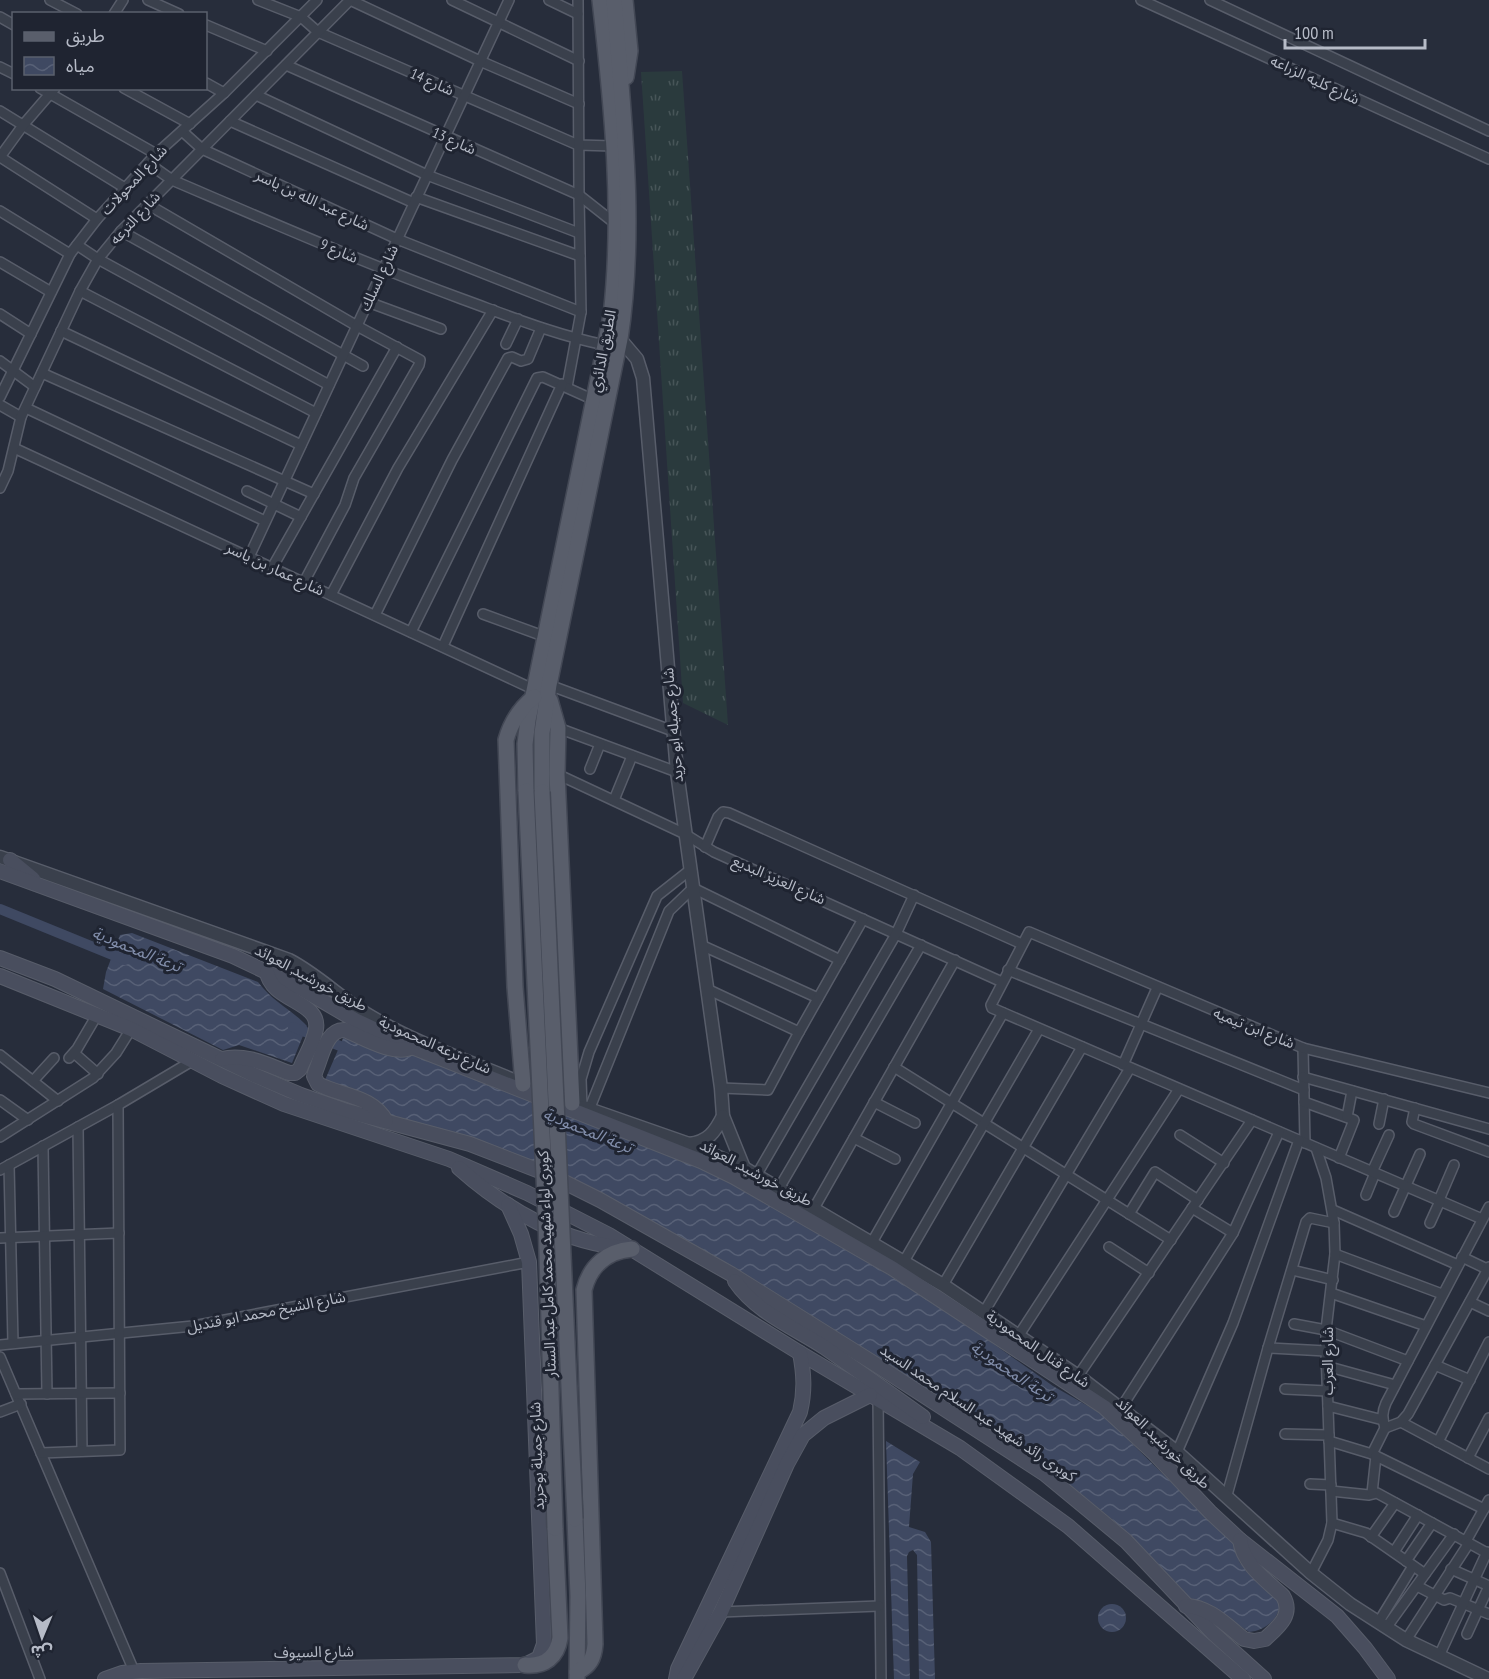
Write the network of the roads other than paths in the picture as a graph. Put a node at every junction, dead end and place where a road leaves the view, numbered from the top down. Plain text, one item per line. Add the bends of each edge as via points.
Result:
1 (50, 0) edge
2 (148, 0) edge
3 (258, 0) edge
4 (316, 0) edge
5 (350, 0) edge
6 (452, 0) edge
7 (509, 0) edge
8 (549, 0) edge
9 (578, 0) edge
10 (600, 0) edge
11 (614, 0) edge
12 (625, 0) edge
13 (1141, 0) edge
14 (1210, 0) edge
15 (73, 12) edge
16 (175, 12) edge
17 (578, 14) junction
18 (301, 17) junction
19 (498, 22) junction
20 (207, 25) edge
21 (318, 32) junction
22 (267, 51) junction
23 (480, 61) junction
24 (579, 61) junction
25 (286, 65) junction
26 (207, 84) edge
27 (128, 90) edge
28 (53, 91) edge
29 (224, 93) junction
30 (621, 94) junction
31 (256, 95) junction
32 (464, 96) junction
33 (579, 104) junction
34 (0, 111) edge
35 (230, 121) junction
36 (24, 124) junction
37 (190, 124) junction
38 (182, 131) junction
39 (1489, 131) edge
40 (445, 137) junction
41 (578, 145) junction
42 (613, 146) junction
43 (202, 149) junction
44 (156, 154) junction
45 (0, 157) edge
46 (1489, 159) edge
47 (148, 163) junction
48 (427, 175) junction
49 (172, 180) junction
50 (125, 188) junction
51 (579, 195) junction
52 (415, 200) junction
53 (147, 204) junction
54 (0, 211) edge
55 (97, 219) junction
56 (617, 225) junction
57 (121, 231) junction
58 (579, 233) junction
59 (397, 239) junction
60 (77, 245) junction
61 (70, 254) junction
62 (580, 256) junction
63 (98, 259) junction
64 (0, 262) edge
65 (383, 270) junction
66 (80, 291) junction
67 (51, 292) junction
68 (368, 302) junction
69 (493, 310) junction
70 (581, 312) junction
71 (0, 314) edge
72 (518, 320) junction
73 (357, 326) junction
74 (541, 328) junction
75 (441, 329) dead end
76 (61, 331) junction
77 (31, 334) junction
78 (576, 339) junction
79 (620, 339) junction
80 (506, 344) dead end
81 (604, 345) junction
82 (397, 347) junction
83 (343, 355) junction
84 (0, 361) edge
85 (363, 366) dead end
86 (14, 369) junction
87 (42, 373) junction
88 (329, 385) junction
89 (565, 386) junction
90 (36, 387) junction
91 (0, 397) edge
92 (594, 399) junction
93 (0, 405) edge
94 (23, 412) junction
95 (316, 413) junction
96 (301, 445) junction
97 (14, 448) junction
98 (284, 481) junction
99 (0, 488) edge
100 (247, 491) dead end
101 (314, 494) junction
102 (273, 504) junction
103 (301, 517) junction
104 (265, 521) junction
105 (249, 557) junction
106 (272, 568) junction
107 (304, 582) junction
108 (331, 595) junction
109 (483, 614) dead end
110 (375, 615) junction
111 (411, 632) junction
112 (546, 637) junction
113 (443, 646) junction
114 (542, 692) junction
115 (558, 728) junction
116 (673, 731) junction
117 (600, 744) junction
118 (632, 756) junction
119 (590, 769) dead end
120 (677, 772) junction
121 (557, 774) junction
122 (614, 800) junction
123 (685, 834) junction
124 (705, 847) junction
125 (5, 858) edge
126 (690, 870) junction
127 (0, 872) edge
128 (42, 886) junction
129 (693, 888) junction
130 (914, 895) junction
131 (863, 919) junction
132 (896, 934) junction
133 (1022, 944) junction
134 (701, 945) junction
135 (921, 945) junction
136 (0, 958) edge
137 (840, 960) junction
138 (955, 960) junction
139 (1008, 970) junction
140 (267, 972) junction
141 (0, 976) edge
142 (1002, 982) junction
143 (707, 988) junction
144 (1157, 988) junction
145 (818, 998) junction
146 (516, 1002) junction
147 (567, 1006) junction
148 (998, 1011) junction
149 (98, 1015) junction
150 (1141, 1024) junction
151 (131, 1029) junction
152 (1039, 1029) junction
153 (799, 1032) junction
154 (412, 1047) junction
155 (1082, 1047) junction
156 (1303, 1048) junction
157 (0, 1055) edge
158 (54, 1058) dead end
159 (222, 1059) junction
160 (192, 1061) junction
161 (1126, 1066) junction
162 (894, 1067) junction
163 (98, 1074) junction
164 (1304, 1077) junction
165 (33, 1081) junction
166 (522, 1084) junction
167 (721, 1088) junction
168 (1179, 1089) junction
169 (1304, 1089) junction
170 (1352, 1091) junction
171 (1489, 1093) edge
172 (0, 1100) edge
173 (1384, 1100) junction
174 (58, 1101) junction
175 (874, 1102) junction
176 (1304, 1102) junction
177 (952, 1103) junction
178 (118, 1105) junction
179 (581, 1107) junction
180 (1415, 1108) junction
181 (723, 1116) junction
182 (1347, 1117) junction
183 (28, 1120) junction
184 (1252, 1120) junction
185 (386, 1121) junction
186 (915, 1122) dead end
187 (984, 1123) junction
188 (1379, 1124) dead end
189 (78, 1127) junction
190 (1489, 1129) edge
191 (1279, 1132) junction
192 (1180, 1135) dead end
193 (1389, 1135) dead end
194 (0, 1137) edge
195 (854, 1138) junction
196 (1302, 1142) junction
197 (689, 1144) junction
198 (43, 1146) junction
199 (1023, 1148) junction
200 (1316, 1148) junction
201 (1489, 1152) edge
202 (1420, 1154) dead end
203 (1340, 1158) junction
204 (449, 1159) junction
205 (895, 1159) dead end
206 (1224, 1162) junction
207 (1454, 1165) dead end
208 (4, 1168) edge
209 (744, 1168) junction
210 (1374, 1172) junction
211 (1066, 1174) junction
212 (756, 1176) junction
213 (1406, 1186) junction
214 (778, 1190) junction
215 (1366, 1195) dead end
216 (1106, 1200) junction
217 (1440, 1201) junction
218 (1195, 1204) junction
219 (508, 1205) junction
220 (1489, 1207) edge
221 (813, 1210) junction
222 (1333, 1210) junction
223 (1394, 1212) dead end
224 (1129, 1214) junction
225 (1482, 1219) junction
226 (1334, 1222) junction
227 (1430, 1223) dead end
228 (118, 1233) junction
229 (1233, 1233) junction
230 (80, 1234) junction
231 (44, 1236) junction
232 (0, 1238) edge
233 (10, 1238) junction
234 (1171, 1240) junction
235 (871, 1244) junction
236 (1109, 1248) dead end
237 (632, 1249) junction
238 (1335, 1254) junction
239 (1460, 1261) junction
240 (530, 1262) junction
241 (903, 1263) junction
242 (1489, 1269) edge
243 (1292, 1270) junction
244 (1149, 1273) junction
245 (731, 1274) junction
246 (1333, 1280) junction
247 (943, 1285) junction
248 (1331, 1293) junction
249 (1442, 1294) junction
250 (1470, 1302) junction
251 (1489, 1311) edge
252 (984, 1312) junction
253 (1294, 1324) dead end
254 (1426, 1326) junction
255 (1326, 1330) junction
256 (119, 1332) junction
257 (1019, 1335) junction
258 (81, 1336) junction
259 (46, 1340) junction
260 (1489, 1342) edge
261 (13, 1343) junction
262 (0, 1345) edge
263 (1268, 1348) junction
264 (1326, 1351) junction
265 (800, 1353) junction
266 (0, 1357) edge
267 (1408, 1361) junction
268 (1436, 1365) junction
269 (1326, 1366) junction
270 (1078, 1376) junction
271 (1470, 1380) junction
272 (1395, 1385) junction
273 (1285, 1389) dead end
274 (1327, 1391) junction
275 (81, 1393) junction
276 (120, 1393) junction
277 (16, 1394) junction
278 (47, 1394) junction
279 (874, 1397) junction
280 (21, 1404) junction
281 (1328, 1406) junction
282 (1121, 1408) junction
283 (0, 1412) edge
284 (1489, 1418) edge
285 (1401, 1422) junction
286 (1384, 1424) junction
287 (797, 1431) junction
288 (1286, 1434) dead end
289 (1329, 1438) junction
290 (1438, 1442) junction
291 (960, 1448) junction
292 (82, 1451) junction
293 (1178, 1452) junction
294 (41, 1453) junction
295 (1374, 1455) junction
296 (1468, 1458) junction
297 (1489, 1469) edge
298 (1310, 1484) dead end
299 (1331, 1488) junction
300 (1372, 1493) junction
301 (1227, 1495) junction
302 (1489, 1500) edge
303 (1395, 1503) junction
304 (1484, 1509) junction
305 (1418, 1515) junction
306 (1332, 1523) junction
307 (1432, 1523) junction
308 (1454, 1534) junction
309 (1371, 1536) junction
310 (1240, 1540) junction
311 (1468, 1542) junction
312 (1394, 1552) junction
313 (1440, 1553) junction
314 (1488, 1553) edge
315 (1410, 1563) junction
316 (1453, 1567) junction
317 (0, 1573) edge
318 (1311, 1573) junction
319 (1425, 1574) junction
320 (1474, 1579) junction
321 (1417, 1586) junction
322 (1489, 1586) edge
323 (1435, 1595) junction
324 (1463, 1604) junction
325 (879, 1606) junction
326 (1186, 1606) junction
327 (1478, 1610) junction
328 (722, 1612) junction
329 (1489, 1614) edge
330 (1382, 1626) junction
331 (1467, 1634) dead end
332 (1406, 1640) junction
333 (1439, 1656) junction
334 (525, 1665) junction
335 (129, 1674) edge
336 (577, 1676) edge
337 (40, 1679) edge
338 (105, 1679) edge
339 (676, 1679) edge
340 (684, 1679) edge
341 (881, 1679) edge
342 (1243, 1679) edge
343 (1264, 1679) edge
344 (1388, 1679) edge
345 (1488, 1679) edge

1 - 15 street
2 - 16 street
3 - 18 street, شارع 14
4 - 18 street, شارع المحولات
5 - 21 street, شارع الترعه
5 - 23 street
6 - 19 street
7 - 19 street, شارع السلك
8 - 17 street
9 - 17 street
10 - 42 main road, الطريق الدائري
11 - 30 main road, الطريق الدائري
12 - 30 main road via 630,51
13 - 46 street, شارع كليه الزراعه
14 - 39 street, شارع كليه الزراعه
17 - 24 street
18 - 21 street, شارع 14
18 - 22 street, شارع المحولات
19 - 23 street, شارع السلك
19 - 24 street
20 - 22 street
21 - 25 street, شارع الترعه
21 - 32 street, شارع 14
22 - 29 street, شارع المحولات
23 - 32 street, شارع السلك
23 - 33 street
24 - 33 street
25 - 31 street, شارع الترعه
25 - 40 street, شارع 13
26 - 29 street
27 - 37 street
28 - 36 street
28 - 44 street
29 - 37 street, شارع المحولات
30 - 79 main road, الطريق الدائري via 629,231
31 - 35 street, شارع الترعه
31 - 48 street
32 - 40 street, شارع السلك
32 - 41 street, شارع 14
33 - 41 street
34 - 36 street
35 - 43 street, شارع الترعه
35 - 52 street
36 - 45 street
36 - 50 street
37 - 38 street, شارع المحولات
38 - 43 street, شارع عبد الله بن ياسر
38 - 44 street, شارع المحولات
40 - 48 street, شارع السلك
40 - 51 street, شارع 13
41 - 42 street, شارع 14
41 - 51 street
42 - 56 main road, الطريق الدائري
43 - 49 street, شارع الترعه
43 - 59 street, شارع عبد الله بن ياسر
44 - 47 street, شارع المحولات
45 - 55 street
47 - 49 street, شارع 9
47 - 50 street, شارع المحولات
48 - 52 street, شارع السلك
48 - 58 street
49 - 53 street, شارع الترعه
49 - 65 street, شارع 9
50 - 55 street, شارع المحولات
51 - 56 street, شارع 13
51 - 58 street
52 - 59 street, شارع السلك
52 - 62 street
53 - 57 street, شارع الترعه
53 - 73 street
54 - 61 street
55 - 60 street, شارع المحولات
56 - 81 main road, الطريق الدائري via 614,286
57 - 63 street, شارع الترعه
57 - 83 street
58 - 62 street
59 - 65 street, شارع السلك
59 - 70 street, شارع عبد الله بن ياسر
60 - 61 street, شارع المحولات
60 - 63 street
61 - 67 street, شارع المحولات
62 - 70 street
63 - 66 street, شارع الترعه
63 - 88 street
64 - 67 street
65 - 68 street, شارع السلك
65 - 69 street, شارع 9
66 - 76 street, شارع الترعه
66 - 95 street
67 - 77 street, شارع المحولات
68 - 73 street, شارع السلك
68 - 75 street
69 - 72 street, شارع 9
69 - 108 street via 398,468
70 - 78 street
71 - 77 street
72 - 74 street, شارع 9
72 - 80 street
73 - 82 street
73 - 83 street, شارع السلك
74 - 78 street, شارع 9
74 - 110 street via 528,358 508,358
76 - 87 street, شارع الترعه
76 - 96 street
77 - 86 street, شارع المحولات
78 - 81 street, شارع 9
78 - 89 street
79 - 114 main road, الطريق الدائري
79 - 116 street, شارع جميله ابو حريد via 636,359 643,378
81 - 92 main road, الطريق الدائري
82 - 101 street
82 - 107 street via 418,358 419,365 354,478 345,506
83 - 85 street
83 - 88 street, شارع السلك
84 - 86 street
86 - 90 street
86 - 91 street, شارع المحولات
87 - 90 street, شارع الترعه
87 - 98 street
88 - 95 street, شارع السلك
89 - 92 street
89 - 111 street via 543,376 535,381
89 - 113 street
90 - 94 street, شارع الترعه
92 - 112 main road, الطريق الدائري
93 - 94 street
94 - 97 street, شارع الترعه
94 - 104 street
95 - 96 street, شارع السلك
96 - 98 street, شارع السلك
97 - 99 street, شارع الترعه
97 - 105 street, شارع عمار بن ياسر
98 - 101 street
98 - 102 street, شارع السلك
100 - 102 street
101 - 103 street
102 - 103 street
102 - 104 street, شارع السلك
103 - 106 street
104 - 105 street, شارع السلك
105 - 106 street, شارع عمار بن ياسر
106 - 107 street, شارع عمار بن ياسر
107 - 108 street, شارع عمار بن ياسر
108 - 110 street, شارع عمار بن ياسر
109 - 112 street
110 - 111 street, شارع عمار بن ياسر
111 - 113 street, شارع عمار بن ياسر
112 - 114 main road, الطريق الدائري
113 - 114 street, شارع عمار بن ياسر
114 - 115 main road
114 - 116 street, شارع عمار بن ياسر
114 - 146 main road via 515,716 506,740
114 - 334 main road, كوبرى لواء شهيد محمد كامل عبد الستار, bridge via 525,744 560,1638 549,1660
114 - 336 main road, كوبرى لواء شهيد محمد كامل عبد الستار, bridge via 542,792 578,1596
115 - 117 street
115 - 121 main road
116 - 120 street, شارع جميله ابو حريد
117 - 118 street
117 - 119 street
118 - 120 street
118 - 122 street
120 - 123 street, شارع جميله ابو حريد
121 - 122 street, شارع العزيز البديع
121 - 147 main road
122 - 123 street, شارع العزيز البديع
123 - 124 street, شارع العزيز البديع
123 - 126 street, شارع جميله ابو حريد
124 - 130 street via 718,817 726,812
124 - 131 street, شارع العزيز البديع
125 - 128 main road
125 - 166 street, شارع ترعه المحمودية via 289,960 388,1026
126 - 129 street, شارع جميله ابو حريد
126 - 179 street via 657,896 588,1052 581,1079
127 - 128 main road, طريق خورشيد, العوائد
128 - 140 main road, طريق خورشيد, العوائد
129 - 134 street, شارع جميله ابو حريد
129 - 137 street
129 - 179 street via 669,911
130 - 132 street
130 - 133 street
131 - 132 street, شارع العزيز البديع
131 - 137 street
132 - 135 street, شارع العزيز البديع
132 - 212 street
133 - 139 street
133 - 144 street, شارع ابن تيميه via 1030,932
134 - 143 street, شارع جميله ابو حريد
134 - 145 street
135 - 138 street, شارع العزيز البديع
135 - 214 street
136 - 159 main road via 55,979
137 - 145 street
138 - 142 street, شارع العزيز البديع
138 - 162 street
139 - 142 street
139 - 150 street
140 - 154 main road, طريق خورشيد, العوائد
140 - 159 main road via 276,990 310,1010 315,1018 316,1030 300,1069 289,1073 245,1058
141 - 149 main road
142 - 148 street via 991,1005
143 - 153 street
143 - 167 street, شارع جميله ابو حريد
144 - 150 street
144 - 156 street, شارع ابن تيميه
145 - 153 street
146 - 147 main road via 527,1011 541,1014 555,1013
146 - 166 main road
147 - 179 main road
148 - 152 street
148 - 177 street
149 - 151 main road
149 - 163 street via 72,1055
150 - 161 street
150 - 169 street
151 - 160 main road
151 - 163 street
152 - 155 street
152 - 187 street
153 - 167 street via 768,1090
154 - 185 main road via 393,1050 345,1030 335,1031 316,1070 318,1084 372,1105
154 - 310 main road, طريق خورشيد, العوائد via 701,1161 892,1268 1104,1407
155 - 161 street
155 - 199 street
156 - 164 street
156 - 171 street, شارع ابن تيميه
157 - 165 street
158 - 165 street
159 - 185 main road via 301,1095
160 - 178 street
160 - 204 main road via 284,1104
161 - 168 street
161 - 211 street
162 - 175 street
162 - 177 street
163 - 174 street
164 - 169 street
164 - 170 street
165 - 174 street
166 - 179 street, شارع ترعه المحمودية
167 - 181 street, شارع جميله ابو حريد
168 - 184 street
168 - 216 street
169 - 176 street
170 - 173 street
170 - 182 street
172 - 183 street
173 - 180 street
173 - 188 street
174 - 183 street
175 - 186 street
175 - 195 street
176 - 182 street
176 - 196 street
177 - 187 street
177 - 235 street
178 - 189 street
178 - 228 street
179 - 197 street, شارع ترعه المحمودية
180 - 190 street
180 - 201 street via 1413,1124
181 - 197 street via 710,1137
181 - 209 street, شارع جميله ابو حريد
182 - 203 street via 1354,1122
183 - 194 street
184 - 191 street
184 - 206 street
185 - 245 main road via 470,1144 550,1175
187 - 199 street
187 - 241 street
189 - 198 street
189 - 230 street
191 - 196 street
191 - 229 street
192 - 206 street
193 - 210 street
195 - 205 street
195 - 221 street
196 - 200 street
196 - 293 street via 1233,1323
197 - 209 street, شارع ترعه المحمودية
198 - 208 street
198 - 231 street
199 - 211 street
199 - 247 street
200 - 203 street
200 - 222 street, شارع العرب
202 - 213 street
203 - 210 street
204 - 219 main road
204 - 237 main road via 558,1208
206 - 218 street
207 - 217 street
208 - 233 street
209 - 212 street, شارع قنال المحمودية
210 - 213 street
210 - 215 street
211 - 216 street
211 - 252 street
212 - 214 street, شارع قنال المحمودية
213 - 217 street
213 - 223 street
214 - 221 street, شارع قنال المحمودية
216 - 224 street
216 - 257 street
217 - 225 street
217 - 227 street
218 - 224 street via 1155,1172
218 - 229 street
218 - 234 street
219 - 237 main road via 576,1239
219 - 240 main road, شارع جميلة بوحريد
220 - 225 street
221 - 235 street, شارع قنال المحمودية
222 - 226 street, شارع العرب
222 - 239 street
224 - 234 street
225 - 239 street
226 - 238 street, شارع العرب
226 - 243 street via 1307,1220
228 - 230 street
228 - 256 street
229 - 282 street
230 - 231 street
230 - 258 street
231 - 233 street
231 - 259 street
232 - 233 street
233 - 261 street
234 - 244 street
235 - 241 street, شارع قنال المحمودية
236 - 244 street
237 - 265 main road
237 - 336 main road via 610,1254 598,1263 584,1290 595,1644 591,1661
238 - 246 street, شارع العرب
238 - 249 street
239 - 242 street
239 - 249 street
240 - 256 street, شارع الشيخ محمد ابو قنديل via 193,1326
240 - 334 main road, شارع جميلة بوحريد via 544,1644 539,1658
241 - 247 street, شارع قنال المحمودية
242 - 250 street
243 - 246 street
243 - 263 street
244 - 270 street
245 - 291 main road via 753,1302 916,1412
245 - 326 main road, كوبرى رائد شهيد عبد السلام محمد السيد via 1045,1474 1126,1541
246 - 248 street, شارع العرب
247 - 252 street, شارع قنال المحمودية
248 - 254 street
248 - 255 street, شارع العرب
249 - 254 street
250 - 251 street
250 - 268 street
252 - 257 street, شارع قنال المحمودية
253 - 255 street
254 - 267 street
255 - 264 street, شارع العرب
255 - 267 street
256 - 258 street, شارع الشيخ محمد ابو قنديل
256 - 276 street
257 - 270 street, شارع قنال المحمودية
258 - 259 street, شارع الشيخ محمد ابو قنديل
258 - 275 street
259 - 261 street, شارع الشيخ محمد ابو قنديل
259 - 278 street
260 - 271 street
261 - 262 street, شارع الشيخ محمد ابو قنديل
263 - 264 street
263 - 301 street
264 - 269 street, شارع العرب
265 - 279 main road
265 - 287 main road via 804,1394
266 - 277 street
267 - 272 street
268 - 271 street
268 - 285 street
269 - 272 street
269 - 274 street, شارع العرب
270 - 282 street, شارع قنال المحمودية
271 - 290 street
272 - 286 street via 1383,1411
273 - 274 street
274 - 281 street, شارع العرب
275 - 276 street
275 - 278 street
275 - 292 street
276 - 292 street via 120,1450
277 - 278 street
277 - 280 street
279 - 287 main road
279 - 291 main road
279 - 325 street
280 - 283 street
280 - 294 street
281 - 286 street
281 - 289 street, شارع العرب
282 - 293 street, شارع قنال المحمودية
284 - 296 street
285 - 286 street
285 - 290 street
286 - 295 street
287 - 328 main road via 787,1464
287 - 339 main road
288 - 289 street
289 - 295 street
289 - 299 street, شارع العرب
290 - 296 street
291 - 342 main road via 1068,1526
292 - 294 street
293 - 301 street, شارع قنال المحمودية
294 - 335 street
295 - 300 street
295 - 304 street
296 - 297 street
298 - 299 street
299 - 300 street
299 - 306 street, شارع العرب
300 - 303 street
301 - 318 street, شارع قنال المحمودية
302 - 304 street
303 - 305 street
303 - 309 street
304 - 311 street
305 - 307 street
305 - 312 street
306 - 309 street
306 - 318 street, شارع العرب
307 - 308 street
307 - 315 street
308 - 311 street
308 - 313 street
309 - 312 street
310 - 326 main road via 1249,1564 1283,1596 1287,1615 1284,1621 1265,1639 1249,1640 1210,1612
310 - 344 main road, طريق خورشيد, العوائد via 1336,1616
311 - 314 street
311 - 316 street
312 - 315 street
313 - 316 street
313 - 319 street
314 - 320 street
315 - 319 street
315 - 330 street
316 - 320 street
316 - 323 street
317 - 337 street
318 - 330 street, شارع قنال المحمودية
319 - 321 street
320 - 322 street
320 - 324 street
321 - 323 street
321 - 330 street
322 - 327 street
323 - 324 street
323 - 332 street
324 - 327 street
324 - 333 street
325 - 328 street
325 - 341 street
326 - 343 main road, كوبرى رائد شهيد عبد السلام محمد السيد
327 - 329 street
327 - 331 street
328 - 340 main road
330 - 332 street, شارع قنال المحمودية
332 - 333 street, شارع قنال المحمودية
333 - 345 street, شارع قنال المحمودية
334 - 335 main road, شارع السيوف
335 - 338 main road, شارع السيوف

